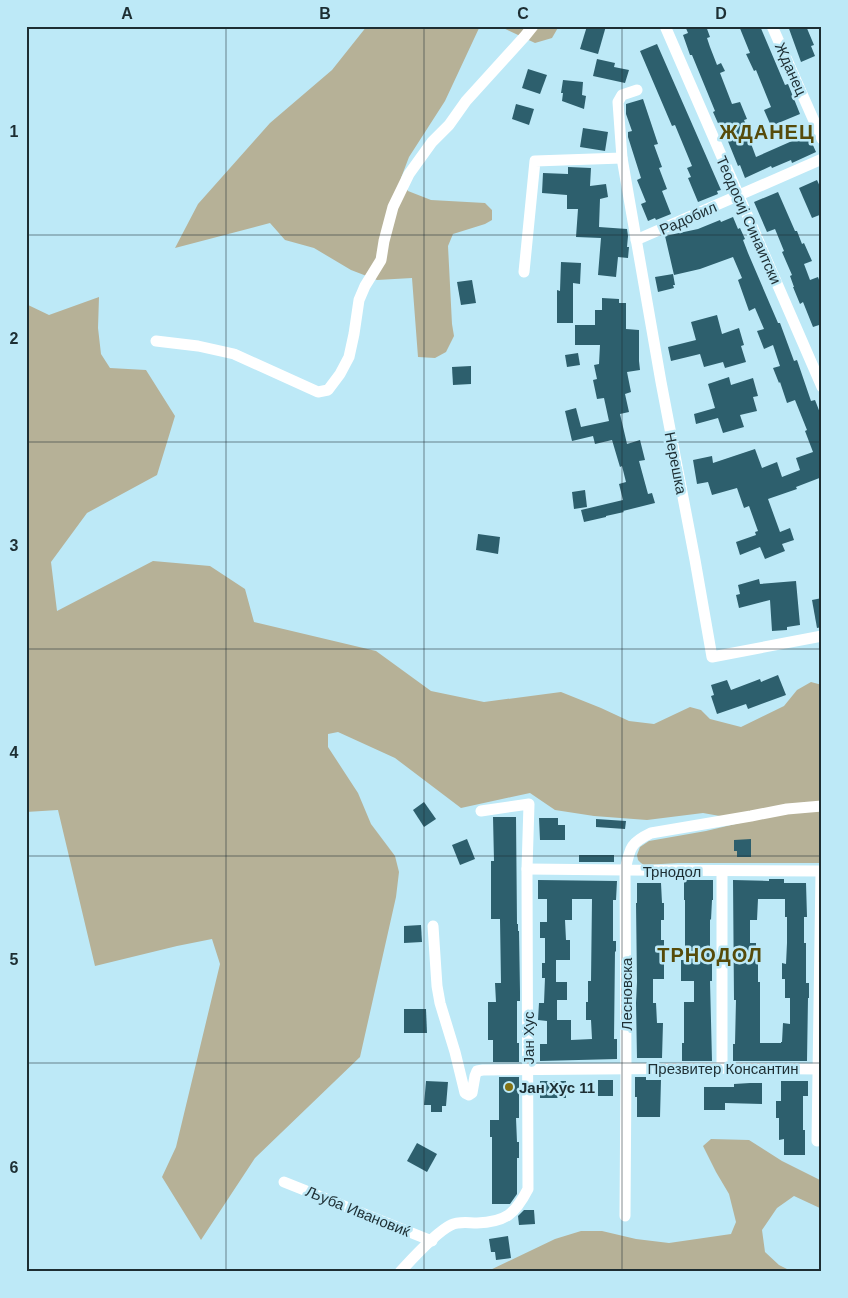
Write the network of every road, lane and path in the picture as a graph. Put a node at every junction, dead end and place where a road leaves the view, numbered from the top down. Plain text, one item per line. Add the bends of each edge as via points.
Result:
1 (533, 26) edge
2 (665, 26) edge
3 (772, 26) edge
4 (637, 90) dead end
5 (822, 139) edge
6 (622, 158) junction
7 (822, 159) edge
8 (738, 196) junction
9 (636, 240) junction
10 (524, 272) dead end
11 (156, 341) dead end
12 (822, 387) edge
13 (822, 636) edge
14 (822, 806) edge
15 (481, 811) dead end
16 (527, 869) junction
17 (625, 870) junction
18 (722, 871) junction
19 (821, 871) edge
20 (433, 926) dead end
21 (626, 1068) junction
22 (722, 1068) junction
23 (528, 1069) junction
24 (819, 1069) junction
25 (817, 1141) dead end
26 (284, 1182) dead end
27 (625, 1216) dead end
28 (432, 1240) junction
29 (400, 1272) edge

1 - 11 street via 466,101 409,174 393,207 381,260 359,300 349,357 328,390 318,392 234,354
2 - 8 street, Теодосиј Синаитски
3 - 5 street, Жданец
4 - 6 street, Нерешка via 622,95 618,102
6 - 9 street, Нерешка
6 - 10 street via 535,161
7 - 8 street, Радобил
8 - 9 street, Радобил
8 - 12 street, Теодосиј Синаитски
9 - 13 street, Нерешка via 712,658
14 - 17 street, Трнодол via 787,808 650,833 637,840
15 - 16 street, Јан Хус via 529,804
16 - 17 street
16 - 23 street, Јан Хус
17 - 18 street, Трнодол
17 - 21 street, Лесновска
18 - 19 street, Трнодол
18 - 22 street
19 - 24 street
20 - 23 street, Презвитер Консантин via 440,1003 465,1093 472,1093 478,1071
21 - 22 street, Презвитер Консантин
21 - 23 street, Презвитер Консантин
21 - 27 street, Лесновска
22 - 24 street, Презвитер Консантин
23 - 28 street, Јан Хус via 528,1189 520,1205 501,1219 450,1225
24 - 25 street
26 - 28 street, Љуба Ивановиќ
28 - 29 street, Јан Хус

